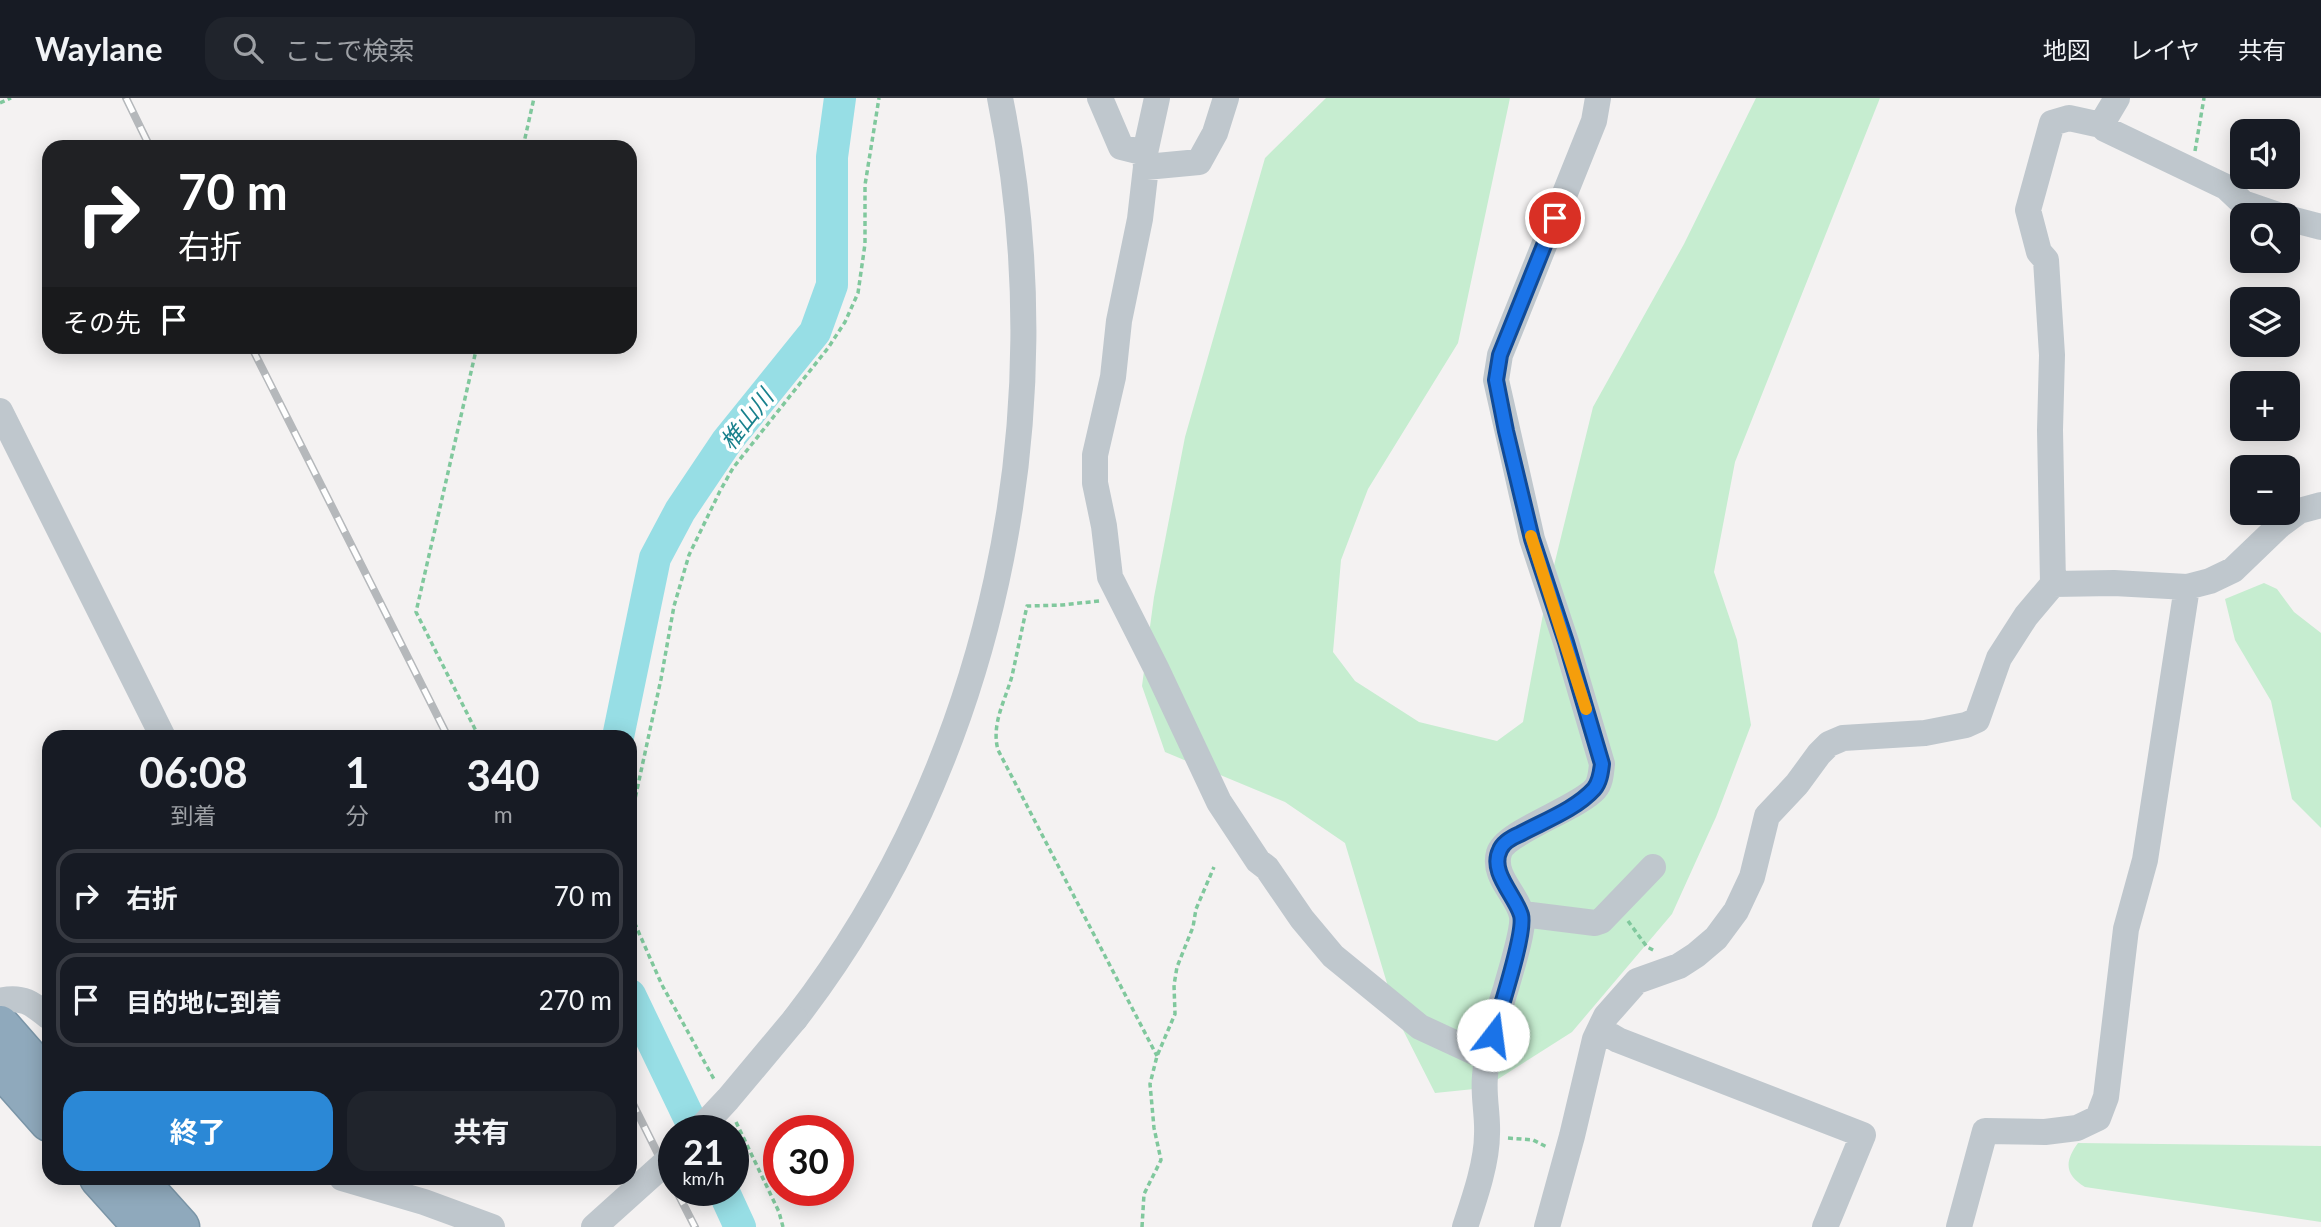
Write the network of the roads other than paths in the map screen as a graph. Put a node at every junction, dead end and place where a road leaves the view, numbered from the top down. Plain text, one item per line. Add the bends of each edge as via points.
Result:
1 (1000, 98) edge
2 (1100, 98) edge
3 (1157, 98) edge
4 (1226, 98) edge
5 (1598, 98) edge
6 (2117, 98) edge
7 (2101, 125) junction
8 (1145, 160) junction
9 (2243, 203) edge
10 (2300, 221) edge
11 (2321, 227) edge
12 (0, 411) edge
13 (2321, 505) edge
14 (2053, 584) junction
15 (2188, 587) junction
16 (160, 730) edge
17 (1653, 867) dead end
18 (1522, 916) junction
19 (0, 1002) edge
20 (42, 1011) edge
21 (0, 1025) edge
22 (1601, 1030) junction
23 (1487, 1058) junction
24 (0, 1067) edge
25 (42, 1073) edge
26 (42, 1114) edge
27 (714, 1115) edge
28 (658, 1169) edge
29 (105, 1185) edge
30 (142, 1185) edge
31 (389, 1185) edge
32 (144, 1227) edge
33 (180, 1227) edge
34 (492, 1227) edge
35 (594, 1227) edge
36 (1465, 1227) edge
37 (1547, 1227) edge
38 (1825, 1227) edge
39 (1959, 1227) edge

1 - 27 street, bridge via 1016,199 1024,332 1019,433 1007,529 977,661 934,778 872,903 795,1019
2 - 8 street via 1121,147
3 - 8 street
4 - 8 street via 1199,162
5 - 18 street via 1586,141 1500,355 1496,380 1532,539 1602,764 1595,789 1500,849 1501,876
6 - 7 street
7 - 9 street via 2226,187
7 - 14 street via 2069,118 2052,123 2028,210 2039,251 2046,260 2051,328
8 - 23 street via 1140,219 1095,455 1110,577 1219,802 1302,919 1333,956 1420,1027
10 - 11 street
12 - 16 street
13 - 15 street via 2299,511 2224,576
14 - 15 street
14 - 22 street via 2000,658 1977,720 1926,733 1843,738 1829,744 1767,817 1752,877 1736,911 1716,938 1679,966 1637,981 1606,1016
15 - 39 street via 2145,860 2126,929 2106,1097 2098,1118 2077,1128 1985,1131
17 - 18 street via 1601,921
18 - 23 street via 1516,955
19 - 20 street via 29,1001
21 - 25 highway
22 - 37 street
22 - 38 street via 1863,1135
23 - 36 street via 1488,1136
24 - 26 highway
28 - 35 street, bridge
29 - 32 highway
30 - 33 highway
31 - 34 street

